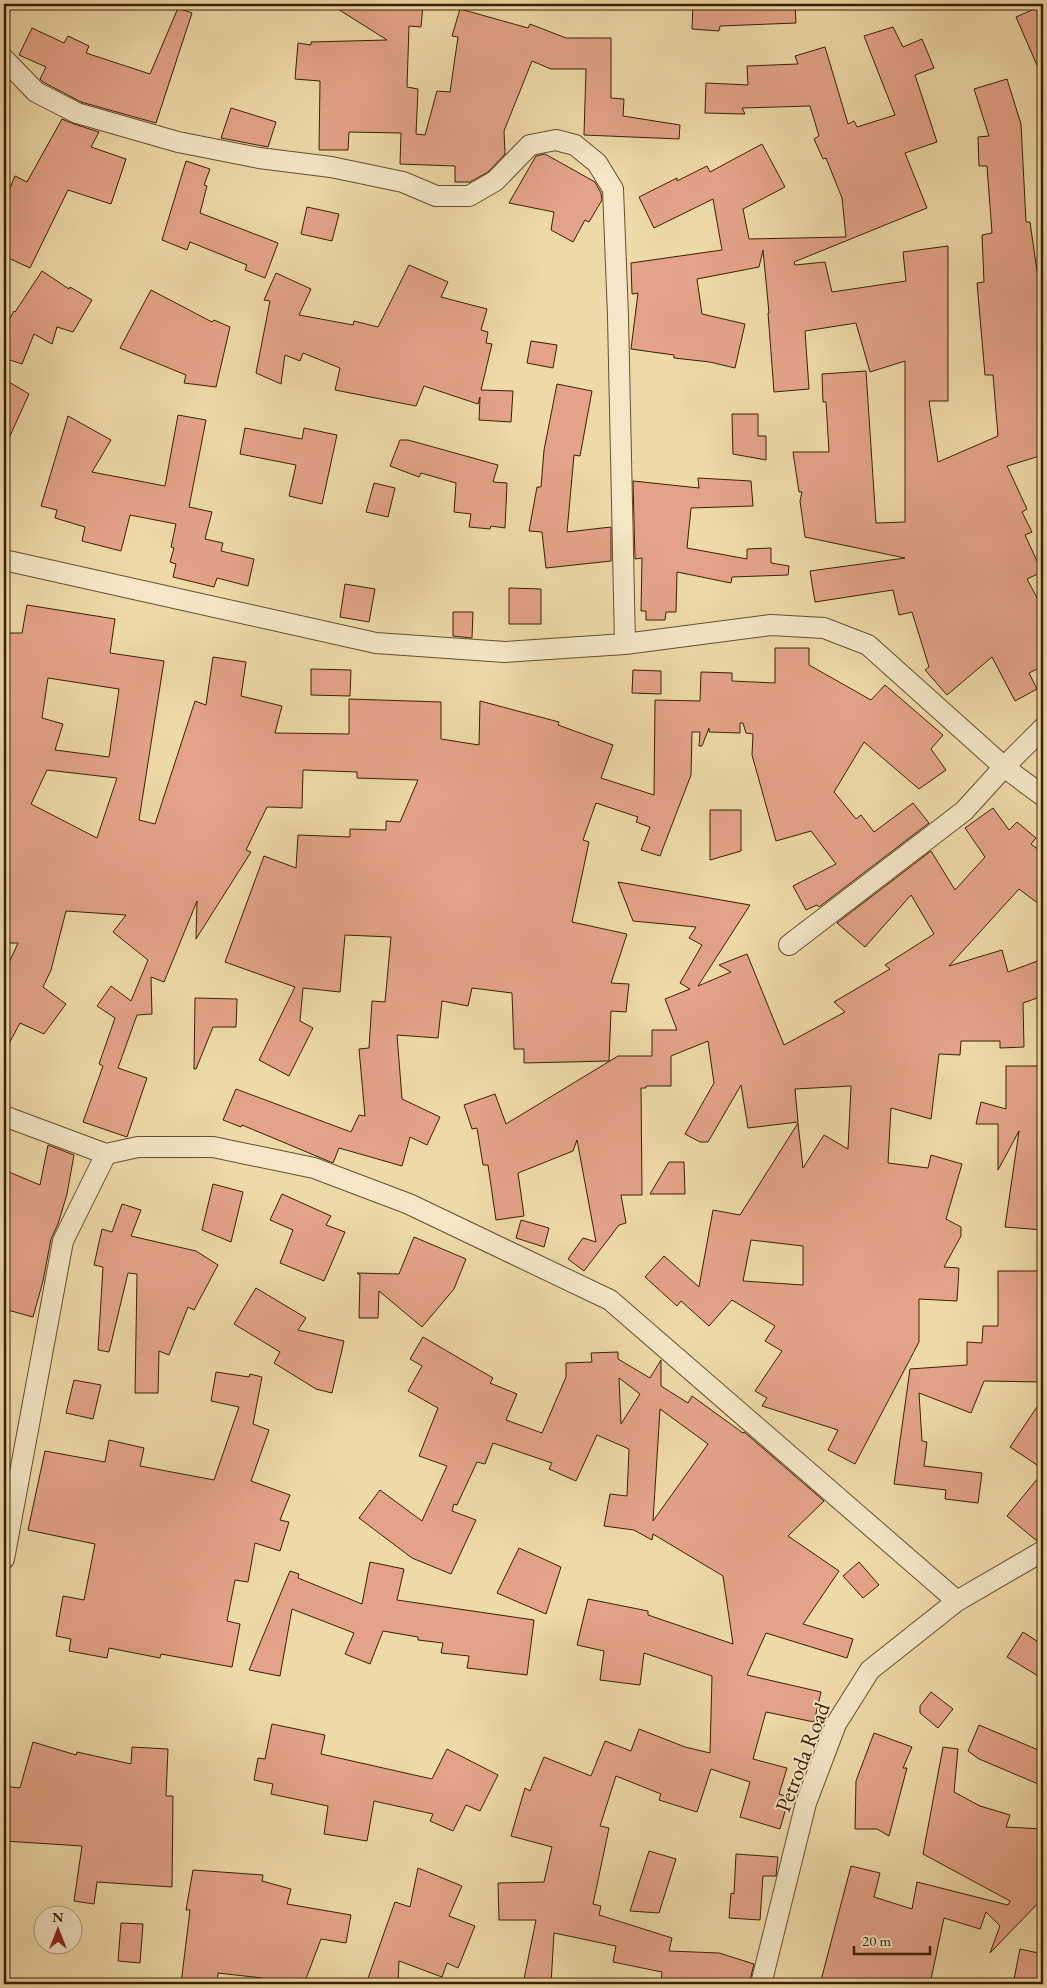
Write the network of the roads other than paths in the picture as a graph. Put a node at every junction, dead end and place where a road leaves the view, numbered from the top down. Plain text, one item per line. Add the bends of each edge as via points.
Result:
1 (4, 59) edge
2 (4, 560) edge
3 (625, 644) junction
4 (1043, 728) edge
5 (1004, 767) junction
6 (1043, 796) edge
7 (789, 945) dead end
8 (4, 1116) edge
9 (106, 1154) junction
10 (1043, 1551) edge
11 (4, 1559) edge
12 (957, 1601) junction
13 (761, 1984) edge

1 - 3 street via 36,92 77,113 178,142 403,182 436,196 469,196 495,181 530,145 556,140 575,145 597,163 612,190
2 - 3 street via 376,644 505,652
3 - 5 street via 771,624 824,628 868,645
4 - 5 street
5 - 6 street
5 - 7 street via 964,811
8 - 9 street
9 - 11 street via 63,1242
9 - 12 street via 138,1147 213,1147 314,1168 409,1204 610,1300
10 - 12 street, Petroda Road
12 - 13 street, Petroda Road via 870,1670 836,1724 806,1803

